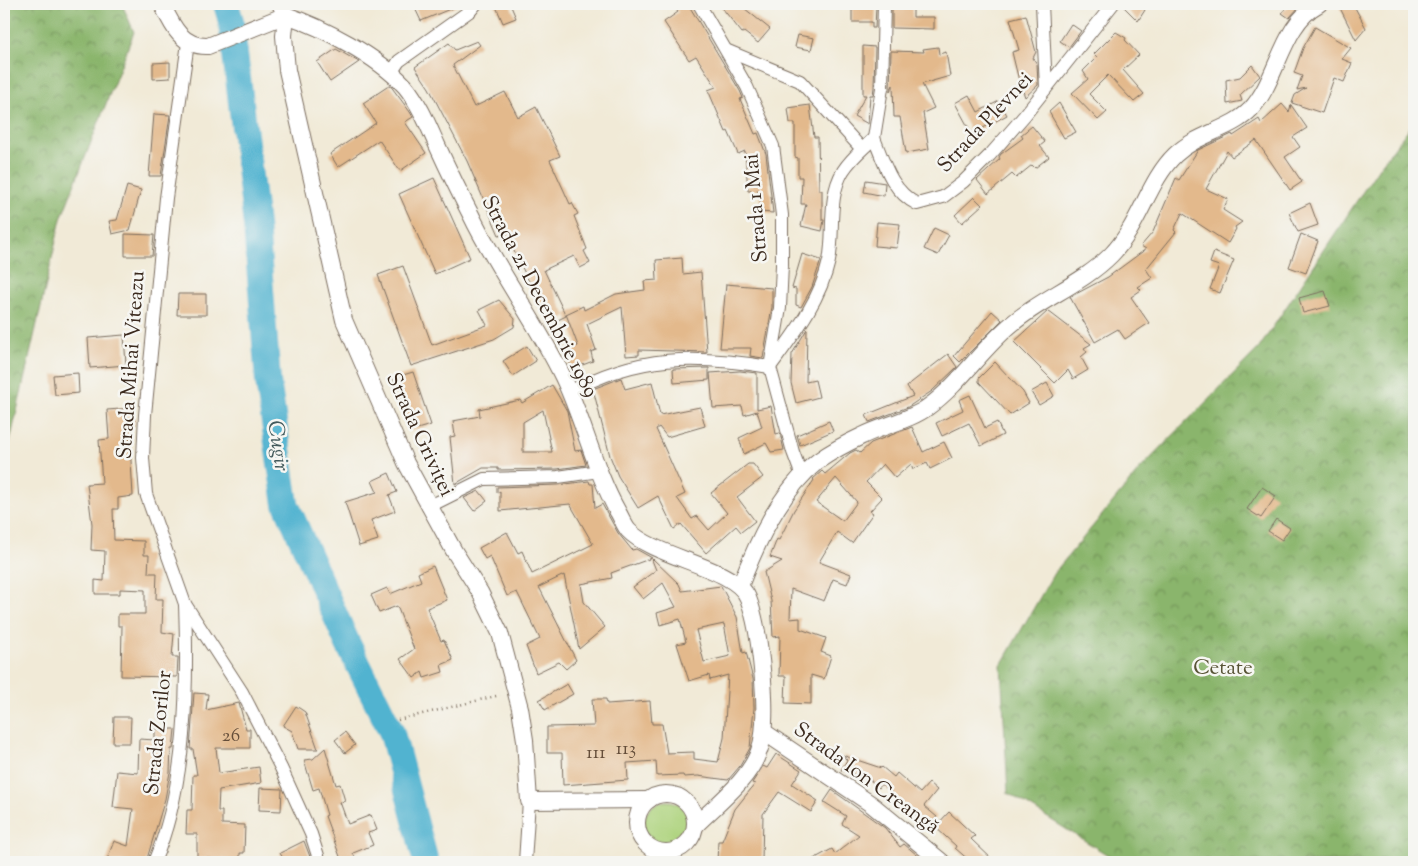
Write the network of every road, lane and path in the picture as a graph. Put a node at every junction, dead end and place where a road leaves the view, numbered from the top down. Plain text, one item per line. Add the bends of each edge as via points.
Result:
1 (162, 4) edge
2 (476, 4) edge
3 (699, 4) edge
4 (884, 4) edge
5 (1042, 4) edge
6 (1113, 4) edge
7 (1319, 4) edge
8 (283, 9) edge
9 (188, 42) junction
10 (728, 51) junction
11 (391, 73) junction
12 (1046, 88) junction
13 (874, 138) junction
14 (861, 148) junction
15 (770, 366) junction
16 (570, 392) junction
17 (599, 470) junction
18 (802, 476) junction
19 (428, 507) junction
20 (740, 586) junction
21 (185, 604) junction
22 (515, 690) junction
23 (398, 720) dead end
24 (764, 732) junction
25 (607, 800) junction
26 (649, 800) junction
27 (530, 801) junction
28 (696, 825) junction
29 (640, 833) junction
30 (688, 843) junction
31 (939, 861) edge
32 (154, 862) edge
33 (320, 862) edge
34 (525, 862) edge
35 (647, 862) edge
36 (683, 862) edge

1 - 9 main road via 177,32
2 - 11 street via 399,61
3 - 10 street, Strada 1 Mai
4 - 13 street via 882,88
5 - 12 street
6 - 12 street, Strada Plevnei
7 - 18 main road via 1298,24 1276,62 1265,90 1250,110 1232,124 1188,144 1173,157 1129,233 1087,277 1046,299 1013,323 963,376 927,408 837,448
8 - 9 main road via 250,31 208,46
8 - 11 main road, Strada 21 Decembrie 1989 via 317,26
8 - 19 main road, Strada Griviței via 287,70 344,320
9 - 21 street, Strada Mihai Viteazu via 166,198 143,458 146,494
10 - 14 street via 800,81
10 - 15 street, Strada 1 Mai via 770,138 776,166 782,216 780,308
11 - 16 main road, Strada 21 Decembrie 1989 via 410,93 423,115 483,241 543,340
12 - 13 street, Strada Plevnei via 963,182 943,197 925,204 905,199 891,179
13 - 14 street
14 - 15 street via 843,172 837,187 829,261 816,295 804,319
15 - 16 street via 710,359 672,359 644,364
15 - 18 street
16 - 17 main road, Strada 21 Decembrie 1989
17 - 19 street via 558,478 484,479
17 - 20 main road, Strada 21 Decembrie 1989 via 628,530 654,547 728,577
18 - 20 main road via 775,513
19 - 22 main road, Strada Griviței via 480,592 500,633
20 - 24 main road via 747,596 759,652
21 - 32 street, Strada Zorilor via 186,670 178,776 164,838
21 - 33 street, Strada Mihai Viteazu via 242,692 311,834
22 - 23 path
22 - 27 main road, Strada Griviței via 525,740
24 - 28 main road via 750,769
24 - 31 main road, Strada Ion Creangă via 871,804
25 - 26 main road
25 - 27 main road
25 - 29 main road
26 - 28 main road via 667,794 684,800 695,816
26 - 29 main road via 640,811
27 - 34 street, Strada Griviței
28 - 30 main road
29 - 30 main road via 649,846 665,852
29 - 35 main road
30 - 36 main road

